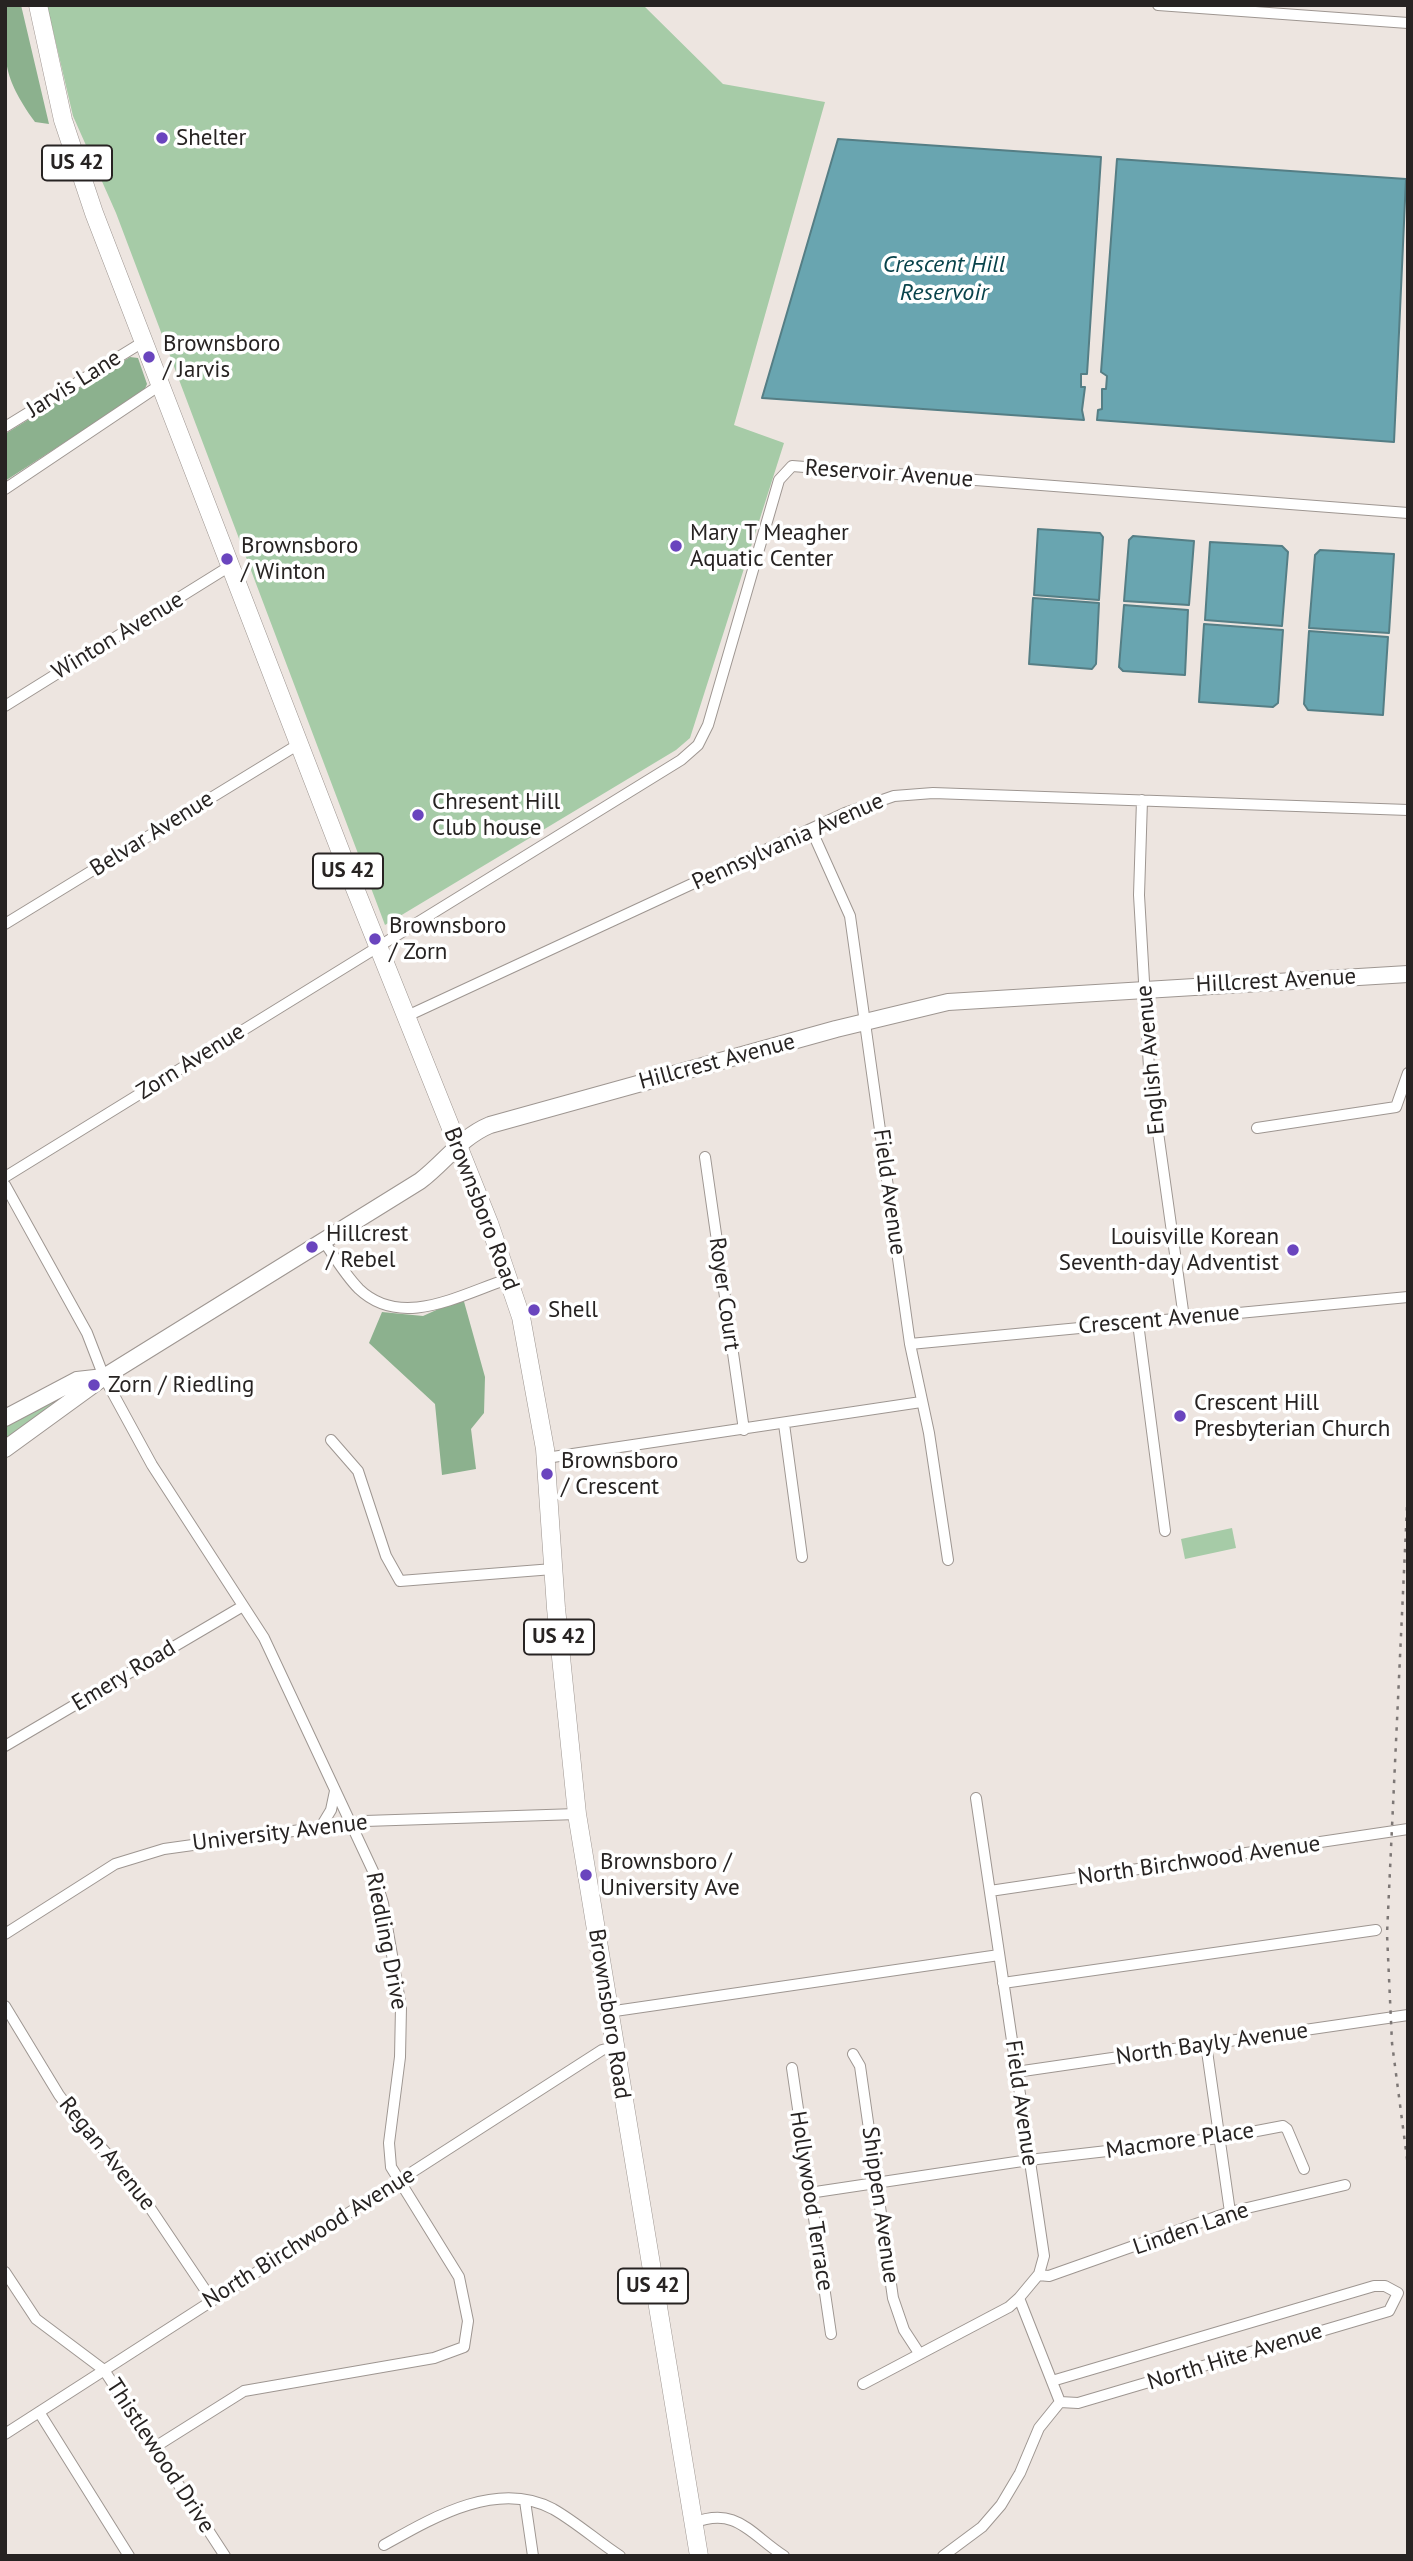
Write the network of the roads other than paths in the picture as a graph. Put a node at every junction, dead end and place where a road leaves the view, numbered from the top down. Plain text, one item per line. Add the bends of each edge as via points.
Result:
1 (38, 5) edge
2 (1158, 5) edge
3 (1187, 6) edge
4 (1408, 23) edge
5 (144, 342) junction
6 (159, 385) junction
7 (5, 427) edge
8 (5, 489) edge
9 (1408, 513) edge
10 (230, 566) junction
11 (5, 706) edge
12 (299, 744) junction
13 (1142, 800) junction
14 (1408, 810) edge
15 (811, 829) junction
16 (5, 924) edge
17 (378, 946) junction
18 (1408, 974) edge
19 (1145, 989) junction
20 (405, 1017) junction
21 (864, 1022) junction
22 (1408, 1073) edge
23 (1257, 1128) dead end
24 (458, 1146) junction
25 (705, 1157) dead end
26 (5, 1177) edge
27 (5, 1185) edge
28 (323, 1240) junction
29 (508, 1279) junction
30 (1408, 1297) edge
31 (1184, 1318) junction
32 (1138, 1322) junction
33 (910, 1344) junction
34 (104, 1377) junction
35 (921, 1402) junction
36 (5, 1418) edge
37 (785, 1424) junction
38 (744, 1430) junction
39 (331, 1440) dead end
40 (5, 1449) edge
41 (546, 1458) junction
42 (1165, 1531) dead end
43 (802, 1557) dead end
44 (948, 1560) dead end
45 (553, 1569) junction
46 (243, 1606) junction
47 (5, 1746) edge
48 (335, 1791) junction
49 (976, 1798) dead end
50 (577, 1814) junction
51 (350, 1822) junction
52 (322, 1825) junction
53 (1408, 1829) edge
54 (990, 1891) junction
55 (1376, 1930) dead end
56 (5, 1934) edge
57 (999, 1955) junction
58 (1003, 1983) junction
59 (5, 2006) edge
60 (608, 2012) junction
61 (1408, 2015) edge
62 (1206, 2045) junction
63 (614, 2047) junction
64 (853, 2054) dead end
65 (792, 2068) dead end
66 (1017, 2072) junction
67 (1220, 2138) junction
68 (1029, 2160) junction
69 (1304, 2169) dead end
70 (398, 2181) junction
71 (878, 2183) junction
72 (1345, 2185) dead end
73 (809, 2193) junction
74 (1230, 2212) junction
75 (5, 2272) edge
76 (1038, 2275) junction
77 (1403, 2291) edge
78 (1019, 2298) junction
79 (212, 2300) junction
80 (831, 2334) dead end
81 (919, 2353) junction
82 (104, 2370) junction
83 (1052, 2381) junction
84 (863, 2384) dead end
85 (1059, 2397) junction
86 (38, 2412) junction
87 (5, 2434) edge
88 (155, 2448) junction
89 (525, 2501) junction
90 (693, 2523) junction
91 (384, 2545) dead end
92 (129, 2556) edge
93 (225, 2556) edge
94 (533, 2556) edge
95 (620, 2556) edge
96 (699, 2556) edge
97 (784, 2556) edge
98 (943, 2556) edge

1 - 5 main road, Brownsboro Road / US 42 via 63,120
2 - 3 street
3 - 4 street
5 - 6 main road, Brownsboro Road / US 42
5 - 7 street, Jarvis Lane
6 - 8 street
6 - 10 main road, Brownsboro Road / US 42
9 - 17 street, Reservoir Avenue via 792,466 779,480 708,725 698,745 681,760
10 - 11 street, Winton Avenue
10 - 12 main road, Brownsboro Road / US 42
12 - 16 street, Belvar Avenue
12 - 17 main road, Brownsboro Road / US 42
13 - 14 street, Pennsylvania Avenue
13 - 15 street, Pennsylvania Avenue via 916,793 872,802
13 - 19 street, English Avenue via 1139,895
15 - 20 street, Pennsylvania Avenue
15 - 21 street, Field Avenue via 850,916
17 - 20 main road, Brownsboro Road / US 42
17 - 26 street, Zorn Avenue
18 - 19 main road, Hillcrest Avenue
19 - 21 main road, Hillcrest Avenue via 948,1002
19 - 31 street, English Avenue via 1152,1098
20 - 24 main road, Brownsboro Road / US 42
21 - 24 main road, Hillcrest Avenue via 490,1125
21 - 33 street, Field Avenue
22 - 23 street via 1396,1107
24 - 28 main road, Hillcrest Avenue via 420,1181
24 - 29 main road, Brownsboro Road / US 42
25 - 38 street, Royer Court
27 - 34 street via 87,1333
28 - 29 street via 360,1289 390,1307 431,1306
28 - 34 main road, Hillcrest Avenue
29 - 41 main road, Brownsboro Road / US 42 via 527,1342
30 - 31 street, Crescent Avenue
31 - 32 street, Crescent Avenue
32 - 33 street, Crescent Avenue
32 - 42 street
33 - 35 street, Field Avenue
34 - 36 main road via 78,1380
34 - 40 main road
34 - 46 street, Riedling Drive via 152,1465
35 - 37 street
35 - 44 street, Field Avenue
37 - 38 street
37 - 43 street
38 - 41 street
39 - 45 street via 358,1471 386,1556 400,1581
41 - 45 main road, Brownsboro Road / US 42
45 - 50 main road, Brownsboro Road / US 42
46 - 47 street, Emery Road
46 - 48 street, Riedling Drive via 264,1638
48 - 51 street, Riedling Drive
48 - 52 street
49 - 54 street, Field Avenue
50 - 51 street, University Avenue
50 - 60 main road, Brownsboro Road / US 42
51 - 52 street, University Avenue
51 - 70 street, Riedling Drive via 378,1885 397,1975 402,2034 389,2151
52 - 56 street, University Avenue via 140,1854 97,1874
53 - 54 street, North Birchwood Avenue
54 - 57 street, Field Avenue
55 - 58 street
57 - 58 street, Field Avenue
57 - 60 street
58 - 66 street, Field Avenue
59 - 79 street, Regan Avenue via 59,2095 134,2184
60 - 63 main road, Brownsboro Road / US 42
61 - 62 street, North Bayly Avenue
62 - 66 street, North Bayly Avenue
62 - 67 street
63 - 70 street, North Birchwood Avenue via 602,2050
63 - 90 main road, Brownsboro Road / US 42
64 - 71 street, Shippen Avenue via 860,2066
65 - 73 street, Hollywood Terrace
66 - 68 street, Field Avenue
67 - 68 street, Macmore Place
67 - 69 street, Macmore Place via 1283,2126
67 - 74 street
68 - 71 street
68 - 76 street, Field Avenue via 1044,2256
70 - 79 street, North Birchwood Avenue
70 - 88 street, Riedling Drive via 460,2280 468,2331 464,2347 434,2358 244,2392
71 - 73 street
71 - 81 street, Shippen Avenue via 897,2314
72 - 74 street, Linden Lane
73 - 80 street, Hollywood Terrace
74 - 76 street, Linden Lane via 1100,2259 1045,2277
75 - 82 street, Thistlewood Drive via 36,2319
76 - 78 street
77 - 83 street, North Hite Avenue via 1374,2286
77 - 85 street, North Hite Avenue via 1390,2311 1078,2403
78 - 81 street
78 - 83 street
79 - 82 street, North Birchwood Avenue
81 - 84 street
82 - 86 street, North Birchwood Avenue
82 - 88 street, Thistlewood Drive
83 - 85 street
85 - 98 street via 1001,2505 982,2527
86 - 87 street, North Birchwood Avenue
86 - 92 street
88 - 93 street, Thistlewood Drive
89 - 91 street via 500,2500 446,2511
89 - 94 street
89 - 95 street via 550,2508
90 - 96 main road, Brownsboro Road / US 42
90 - 97 street via 717,2515 731,2518

